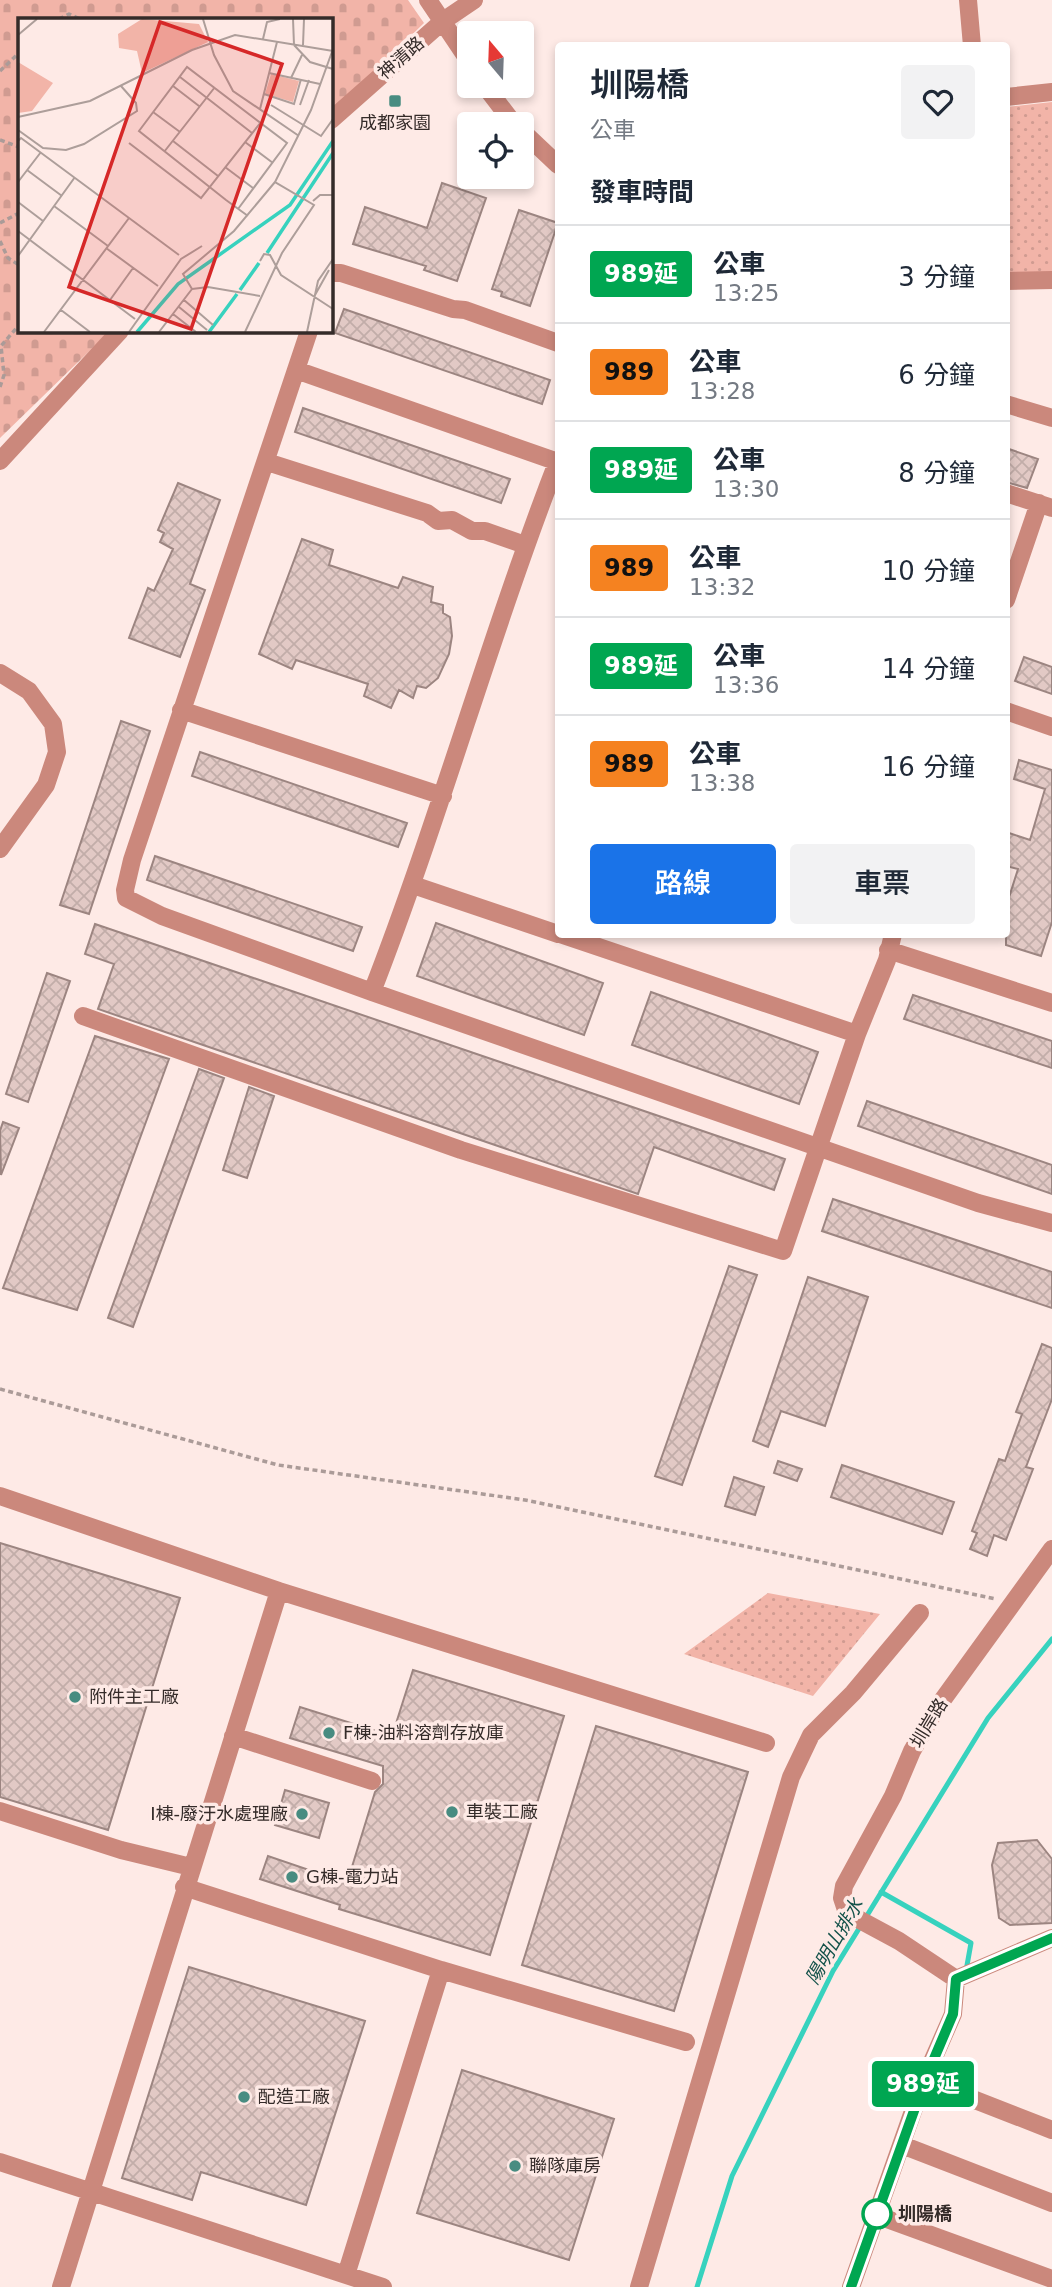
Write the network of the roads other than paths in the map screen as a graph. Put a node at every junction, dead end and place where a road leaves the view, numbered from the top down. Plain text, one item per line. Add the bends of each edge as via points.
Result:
1 (428, 0) edge
2 (474, 0) edge
3 (968, 0) edge
4 (443, 21) junction
5 (972, 42) edge
6 (457, 43) edge
7 (1052, 92) edge
8 (1010, 97) edge
9 (494, 98) edge
10 (505, 112) edge
11 (332, 119) edge
12 (534, 142) edge
13 (555, 162) edge
14 (332, 273) edge
15 (1052, 280) edge
16 (1010, 281) edge
17 (119, 332) edge
18 (309, 332) edge
19 (555, 343) edge
20 (296, 370) junction
21 (1010, 405) edge
22 (1052, 418) edge
23 (555, 460) edge
24 (0, 461) edge
25 (267, 461) junction
26 (555, 469) edge
27 (1010, 493) edge
28 (1046, 506) edge
29 (525, 545) junction
30 (1010, 591) edge
31 (0, 673) edge
32 (181, 710) junction
33 (1010, 711) edge
34 (1052, 727) edge
35 (443, 796) junction
36 (0, 849) edge
37 (413, 885) junction
38 (555, 933) edge
39 (571, 938) edge
40 (891, 942) edge
41 (372, 992) junction
42 (1052, 1003) edge
43 (83, 1016) dead end
44 (857, 1034) junction
45 (819, 1147) junction
46 (1052, 1223) edge
47 (0, 1496) edge
48 (1052, 1549) edge
49 (279, 1591) junction
50 (919, 1613) dead end
51 (233, 1736) junction
52 (766, 1743) dead end
53 (372, 1782) dead end
54 (0, 1811) edge
55 (191, 1867) junction
56 (184, 1887) junction
57 (1052, 1938) edge
58 (440, 1970) junction
59 (956, 1979) junction
60 (687, 2042) dead end
61 (925, 2080) junction
62 (1052, 2130) edge
63 (902, 2145) junction
64 (0, 2162) edge
65 (91, 2191) junction
66 (1052, 2203) edge
67 (876, 2215) junction
68 (346, 2275) junction
69 (1052, 2279) edge
70 (61, 2287) edge
71 (383, 2287) edge
72 (639, 2287) edge
73 (851, 2287) edge

1 - 4 street
2 - 4 street, 神清路
3 - 5 street
4 - 6 street
4 - 11 street, 神清路
7 - 8 street
9 - 10 street
12 - 13 street
14 - 19 street via 465,310
15 - 16 street
17 - 24 street
18 - 20 street
20 - 23 street
20 - 25 street
21 - 22 street
25 - 29 street
25 - 32 street
26 - 29 street
27 - 28 street
28 - 30 street
29 - 35 street
31 - 36 street via 29,691 53,724 57,752 46,785
32 - 35 street
32 - 41 street via 132,860 126,898 162,916
33 - 34 street
35 - 37 street
37 - 38 street
37 - 41 street
39 - 44 street
40 - 42 street
40 - 44 street
41 - 45 street
43 - 45 street via 461,1150 783,1251
44 - 45 street
45 - 46 street via 978,1203
47 - 49 street
48 - 59 street, 圳岸路 via 956,1679 912,1751 844,1886 847,1913
49 - 51 street
49 - 52 street
50 - 72 street via 853,1693 811,1735 791,1777
51 - 53 street
51 - 55 street
54 - 55 street
55 - 56 street
56 - 58 street
56 - 65 street
57 - 59 street
58 - 60 street
58 - 68 street
59 - 61 street via 953,2014
61 - 62 street
61 - 63 street
63 - 66 street
63 - 67 street
64 - 65 street
65 - 68 street
65 - 70 street
67 - 69 street
67 - 73 street
68 - 71 street

